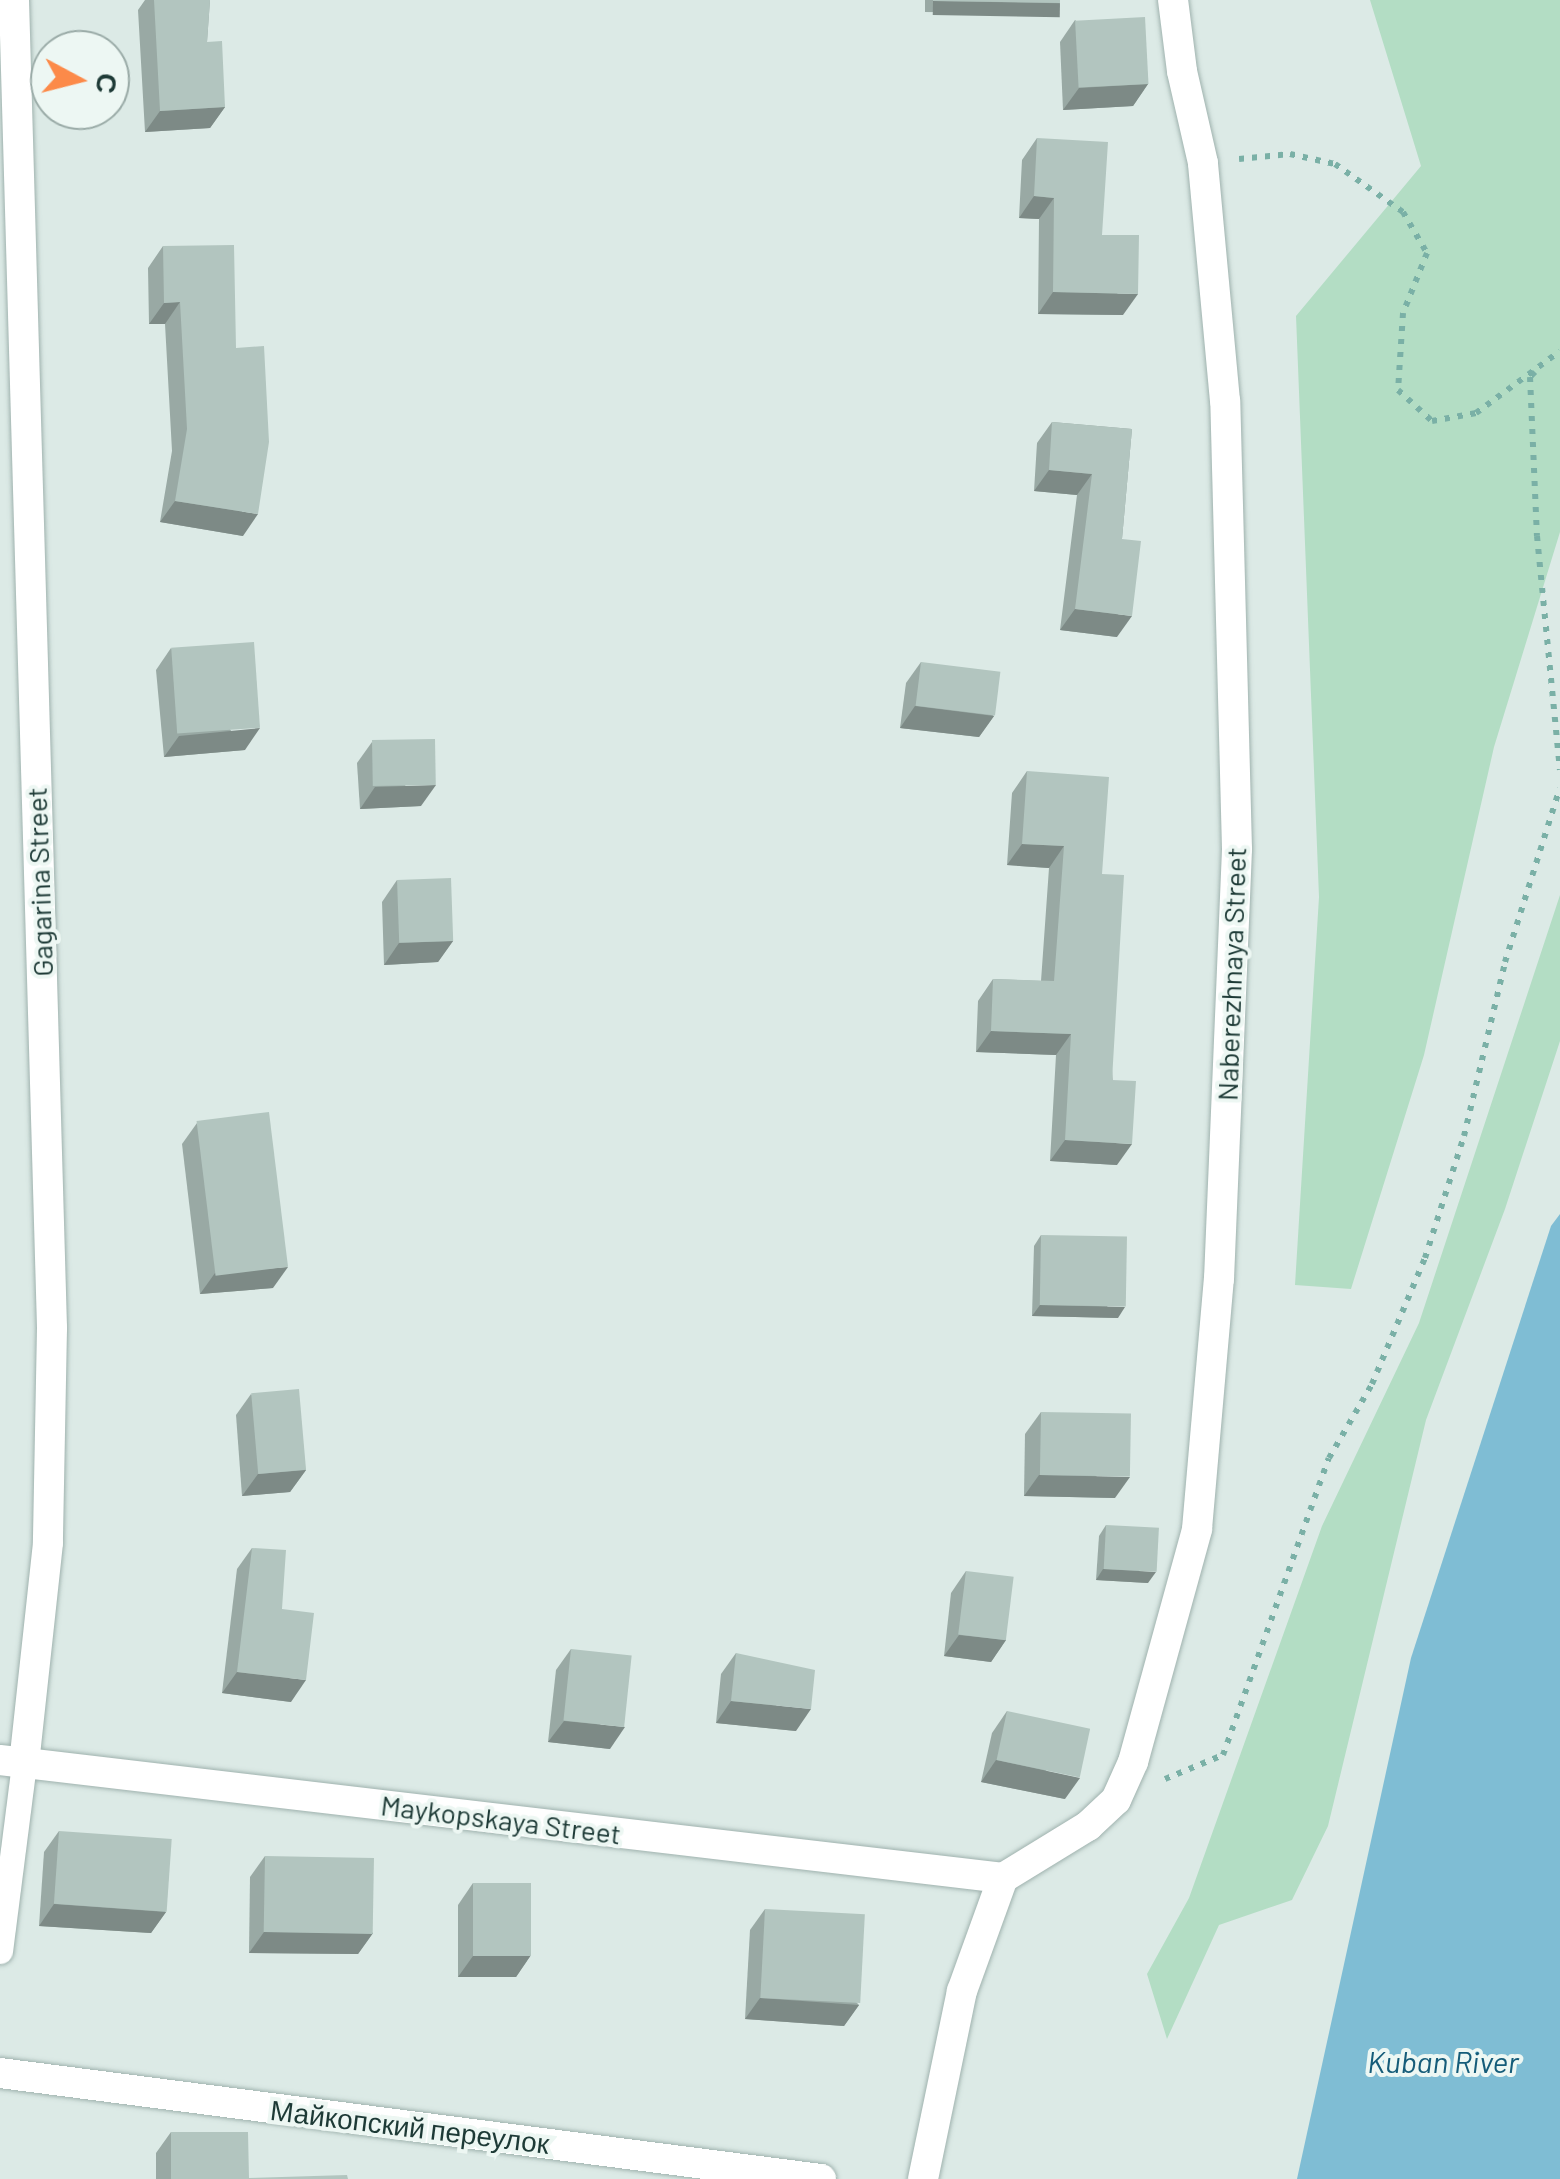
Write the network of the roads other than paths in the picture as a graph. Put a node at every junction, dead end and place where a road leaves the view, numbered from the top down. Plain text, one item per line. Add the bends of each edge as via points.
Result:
1 (14, 0) edge
2 (1173, 0) edge
3 (12, 1761) edge
4 (1003, 1878) junction
5 (0, 1952) edge
6 (0, 2073) edge
7 (821, 2179) edge
8 (923, 2179) edge

1 - 3 street, Gagarina Street via 52,1328 48,1543
2 - 4 street, Naberezhnaya Street via 1203,163 1226,401 1237,849 1219,1279 1197,1528 1133,1762 1116,1800 1088,1826
3 - 4 street, Maykopskaya Street
3 - 5 lane
4 - 8 street via 962,1991
6 - 7 street, Майкопский переулок

